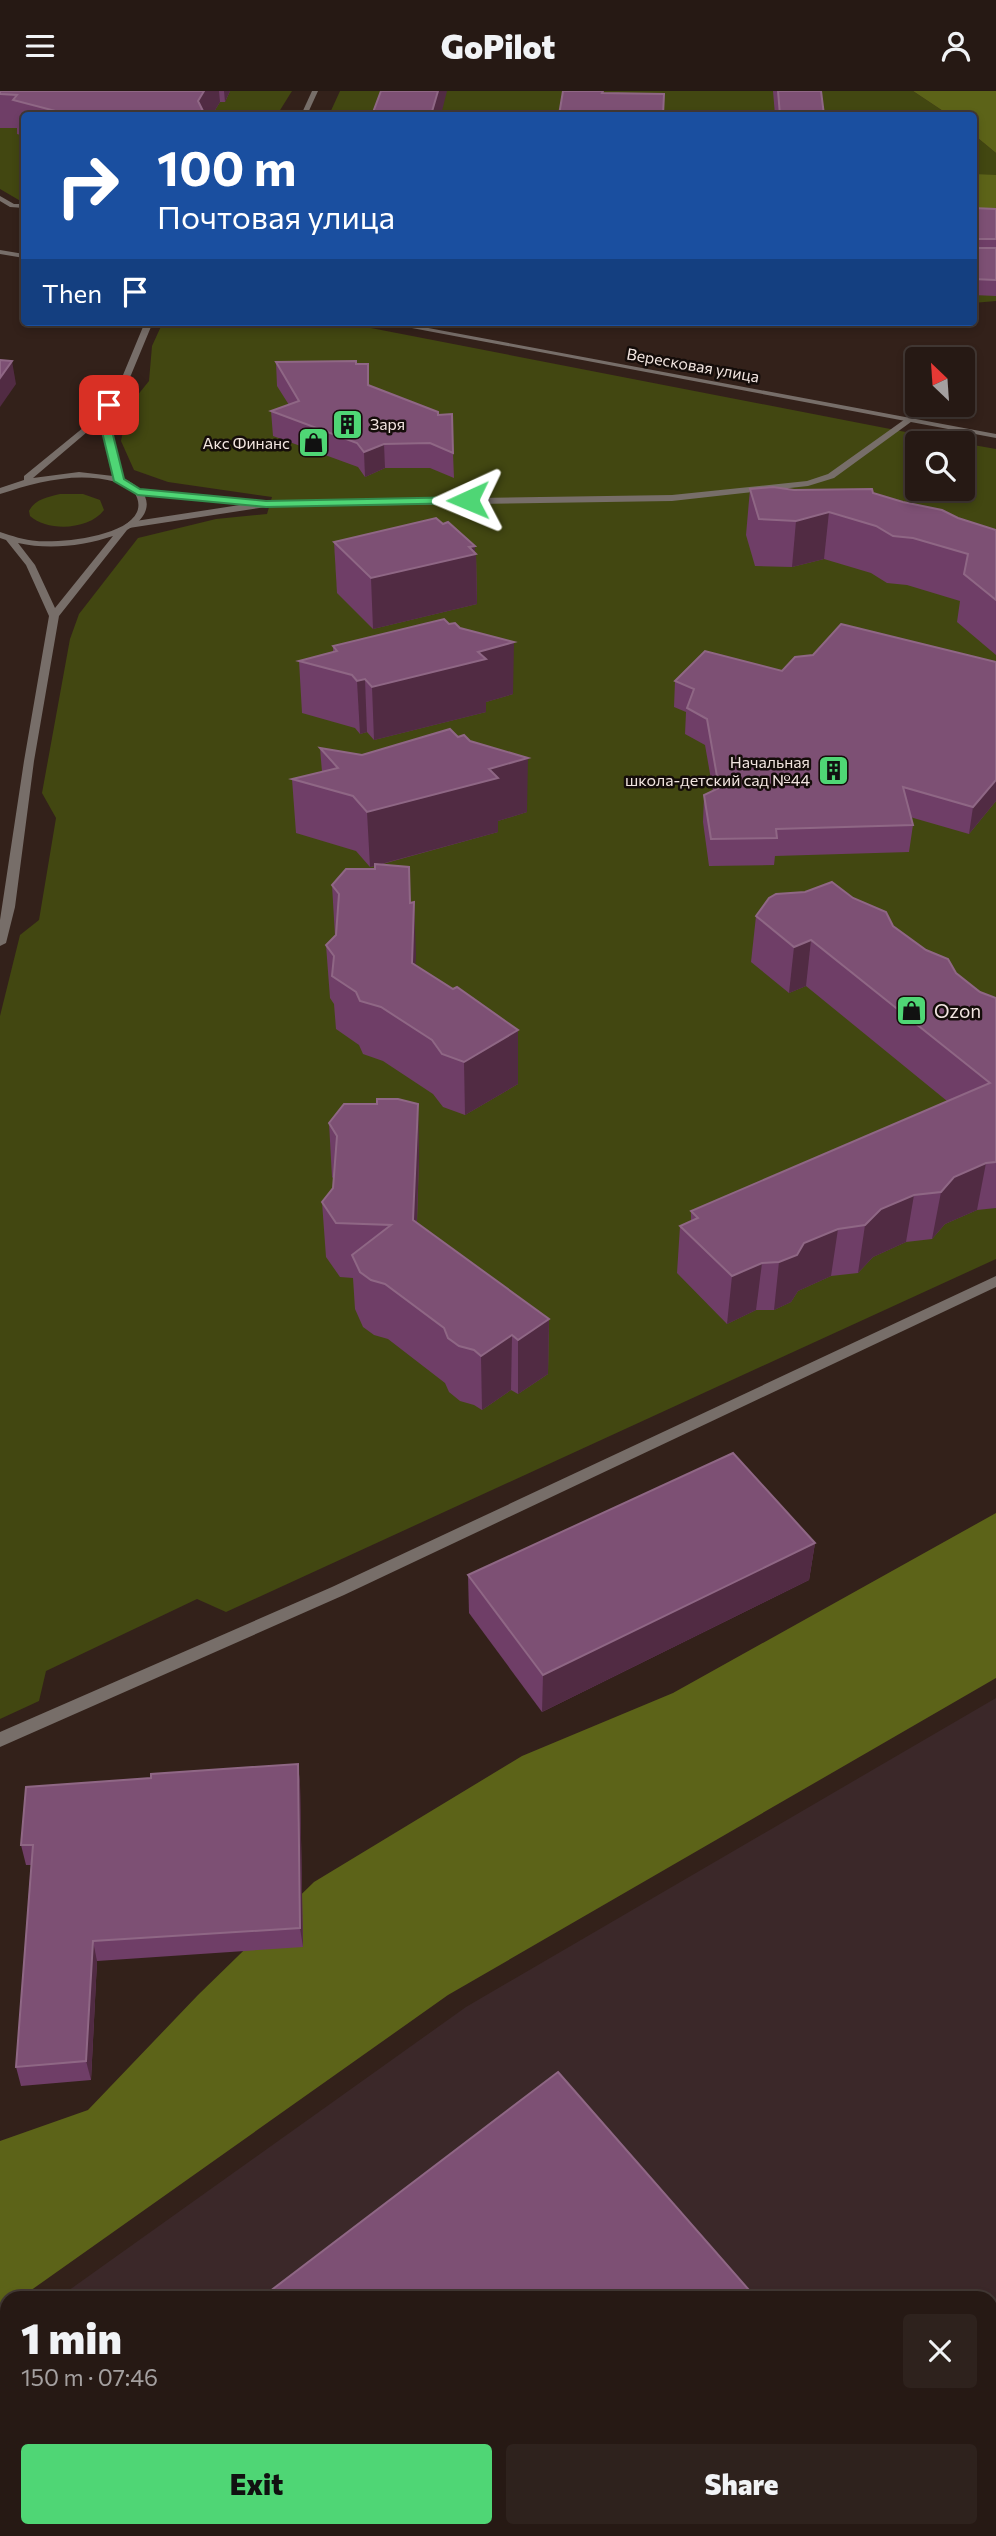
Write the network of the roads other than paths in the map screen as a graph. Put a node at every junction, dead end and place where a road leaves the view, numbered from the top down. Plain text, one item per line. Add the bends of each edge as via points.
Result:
1 (316, 91) edge
2 (306, 112) edge
3 (0, 198) edge
4 (21, 206) edge
5 (0, 252) edge
6 (21, 256) edge
7 (147, 326) edge
8 (406, 326) edge
9 (103, 415) junction
10 (911, 419) junction
11 (996, 436) edge
12 (119, 481) junction
13 (19, 482) junction
14 (0, 489) edge
15 (138, 492) junction
16 (266, 504) junction
17 (127, 527) junction
18 (0, 536) edge
19 (11, 539) junction
20 (54, 616) junction
21 (0, 943) edge
22 (996, 1281) edge
23 (0, 1740) edge

1 - 2 street
3 - 4 street
5 - 6 street
7 - 9 street via 127,375
8 - 10 street, Вересковая улица
9 - 12 street
9 - 13 street
10 - 11 street, Вересковая улица
10 - 16 street via 831,476 808,483 671,498
12 - 13 street via 74,474
12 - 15 street
13 - 14 street
15 - 16 street
15 - 17 street via 142,510
16 - 17 street
17 - 19 street via 62,544
17 - 20 street
18 - 19 street
19 - 20 street via 30,565
20 - 21 street
22 - 23 street via 338,1591

